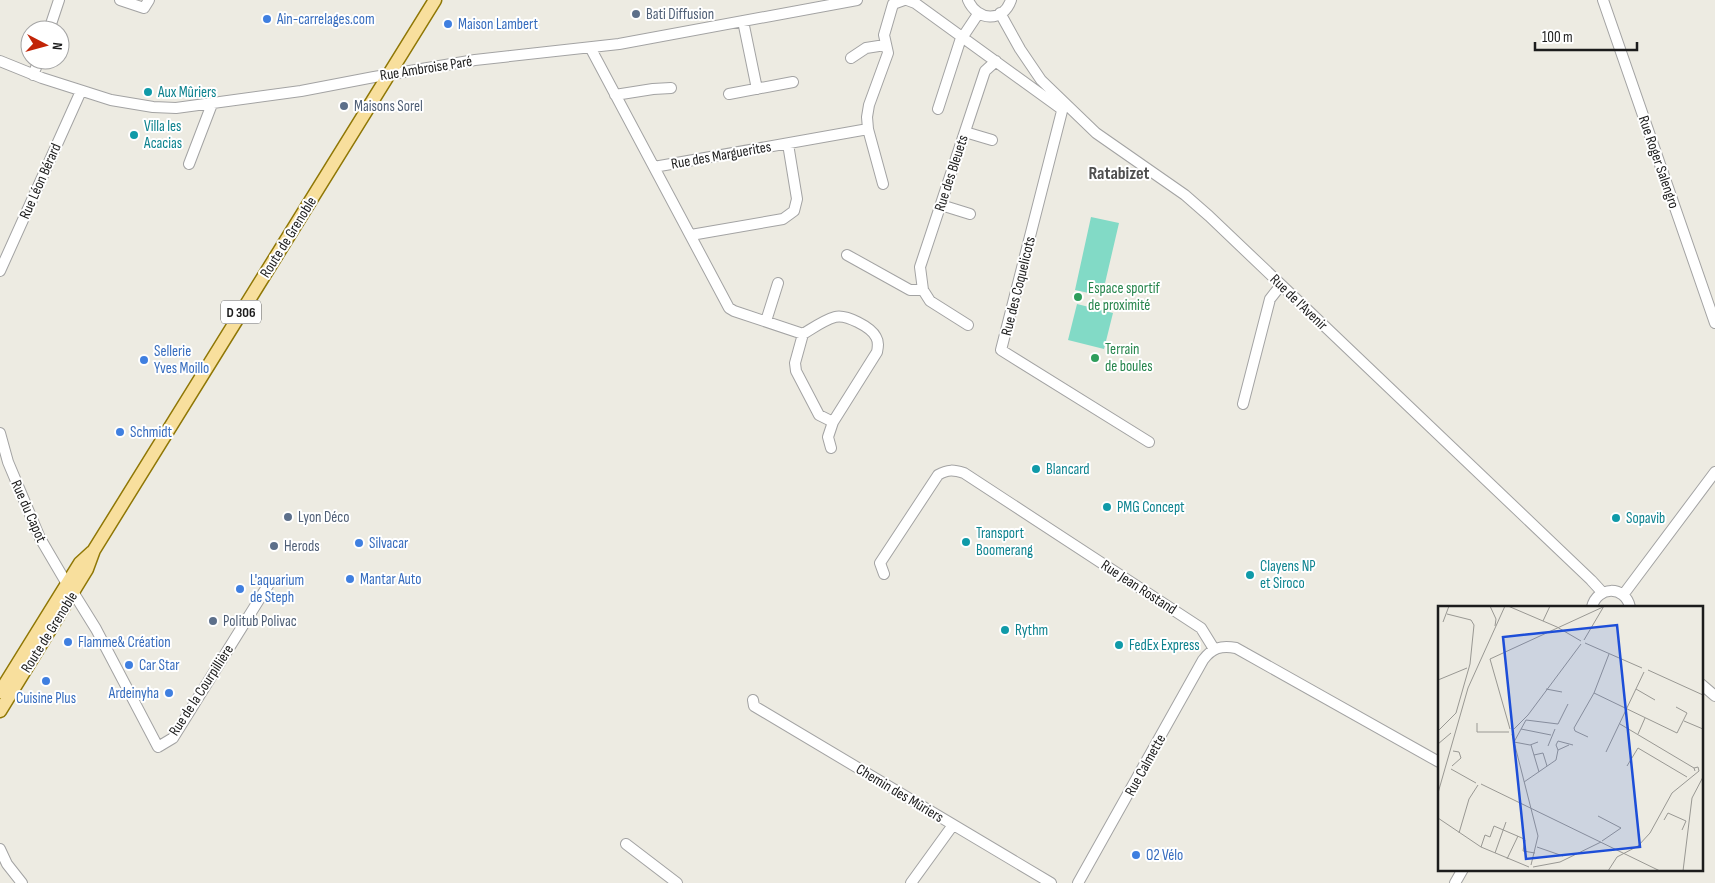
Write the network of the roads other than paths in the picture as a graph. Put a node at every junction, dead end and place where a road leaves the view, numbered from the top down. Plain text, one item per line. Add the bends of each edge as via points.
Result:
1 (59, 0) edge
2 (120, 0) edge
3 (149, 0) edge
4 (435, 0) edge
5 (857, 0) edge
6 (906, 0) edge
7 (968, 0) edge
8 (1011, 0) edge
9 (1604, 0) edge
10 (1000, 13) junction
11 (978, 14) junction
12 (52, 20) edge
13 (743, 21) junction
14 (963, 37) junction
15 (885, 45) junction
16 (591, 48) junction
17 (852, 58) dead end
18 (0, 61) edge
19 (996, 61) junction
20 (35, 70) edge
21 (388, 74) junction
22 (33, 75) junction
23 (792, 82) dead end
24 (671, 88) dead end
25 (757, 89) junction
26 (81, 91) junction
27 (728, 94) dead end
28 (615, 95) junction
29 (212, 104) junction
30 (938, 109) dead end
31 (868, 130) junction
32 (965, 132) junction
33 (992, 140) dead end
34 (788, 144) junction
35 (189, 164) dead end
36 (654, 167) junction
37 (883, 184) dead end
38 (941, 205) junction
39 (970, 214) dead end
40 (691, 235) junction
41 (847, 255) dead end
42 (0, 271) edge
43 (778, 284) dead end
44 (1281, 285) junction
45 (923, 290) junction
46 (766, 321) junction
47 (1715, 324) edge
48 (968, 325) dead end
49 (803, 334) junction
50 (1243, 404) dead end
51 (833, 422) junction
52 (0, 433) edge
53 (1149, 442) dead end
54 (831, 448) dead end
55 (1715, 472) edge
56 (884, 574) dead end
57 (270, 582) dead end
58 (70, 588) junction
59 (1602, 592) junction
60 (1623, 594) junction
61 (1592, 606) edge
62 (1630, 606) edge
63 (1214, 649) junction
64 (25, 651) junction
65 (1702, 685) edge
66 (0, 692) edge
67 (1715, 696) edge
68 (753, 700) dead end
69 (0, 701) edge
70 (0, 711) edge
71 (1438, 761) edge
72 (953, 825) junction
73 (626, 844) dead end
74 (0, 849) edge
75 (1462, 870) edge
76 (22, 883) edge
77 (678, 883) edge
78 (911, 883) edge
79 (1051, 883) edge
80 (1078, 883) edge
81 (1455, 883) edge

1 - 12 street
2 - 3 street via 144,8
4 - 21 main road, Route de Grenoble / D 306
5 - 13 street, Rue Ambroise Paré
6 - 14 street
6 - 15 street via 893,4 884,36
7 - 11 street
8 - 10 street
9 - 47 street, Rue Roger Salengro
10 - 11 street via 990,17
10 - 44 street, Rue de l'Avenir via 1042,80 1096,133 1185,195
11 - 14 street
13 - 16 street, Rue Ambroise Paré
13 - 25 street
14 - 19 street
14 - 30 street
15 - 17 street via 866,48
15 - 31 street via 888,53 869,105
16 - 21 street, Rue Ambroise Paré via 475,60
16 - 28 street, Rue des Marguerites
18 - 22 street, Rue Ambroise Paré
19 - 32 street, Rue des Bleuets via 985,71
19 - 53 street, Rue des Coquelicots via 1062,112 1002,350
20 - 22 street
21 - 29 street, Rue Ambroise Paré
21 - 58 main road, Route de Grenoble / D 306 via 94,550 87,568
22 - 26 street, Rue Ambroise Paré
23 - 25 street
24 - 28 street
25 - 27 street
26 - 29 street, Rue Ambroise Paré via 153,107
26 - 42 street, Rue Léon Bérard
28 - 36 street, Rue des Marguerites
29 - 35 street
31 - 34 street, Rue des Marguerites
31 - 37 street
32 - 33 street
32 - 38 street, Rue des Bleuets
34 - 36 street, Rue des Marguerites
34 - 40 street, Rue des Marguerites via 797,199 794,211 783,218
36 - 40 street, Rue des Marguerites
38 - 39 street
38 - 45 street, Rue des Bleuets via 920,267
40 - 46 street via 728,308
41 - 45 street via 910,290
43 - 46 street
44 - 50 street via 1270,299
44 - 59 street, Rue de l'Avenir
45 - 48 street via 930,301
46 - 49 street
49 - 51 street via 796,371 819,415
49 - 51 street via 835,317 844,316 877,338 878,352
51 - 54 street via 828,437
52 - 58 street, Rue du Capot via 8,462 40,538
55 - 60 street
56 - 63 street, Rue Jean Rostand via 880,563 938,475 954,470 964,473 1201,628
57 - 58 street, Rue de la Courpillière via 173,738 158,747 96,629
58 - 64 main road, Route de Grenoble / D 306
58 - 70 main road, Route de Grenoble / D 306
59 - 60 street via 1613,590
59 - 61 street
60 - 62 street
63 - 71 street via 1236,648
63 - 80 street, Rue Calmette via 1203,660
64 - 66 main road, Route de Grenoble / D 306
64 - 69 main road
65 - 67 street
68 - 72 street, Chemin des Mûriers via 754,706
72 - 78 street
72 - 79 street, Chemin des Mûriers
73 - 77 street
74 - 76 street
75 - 81 street

